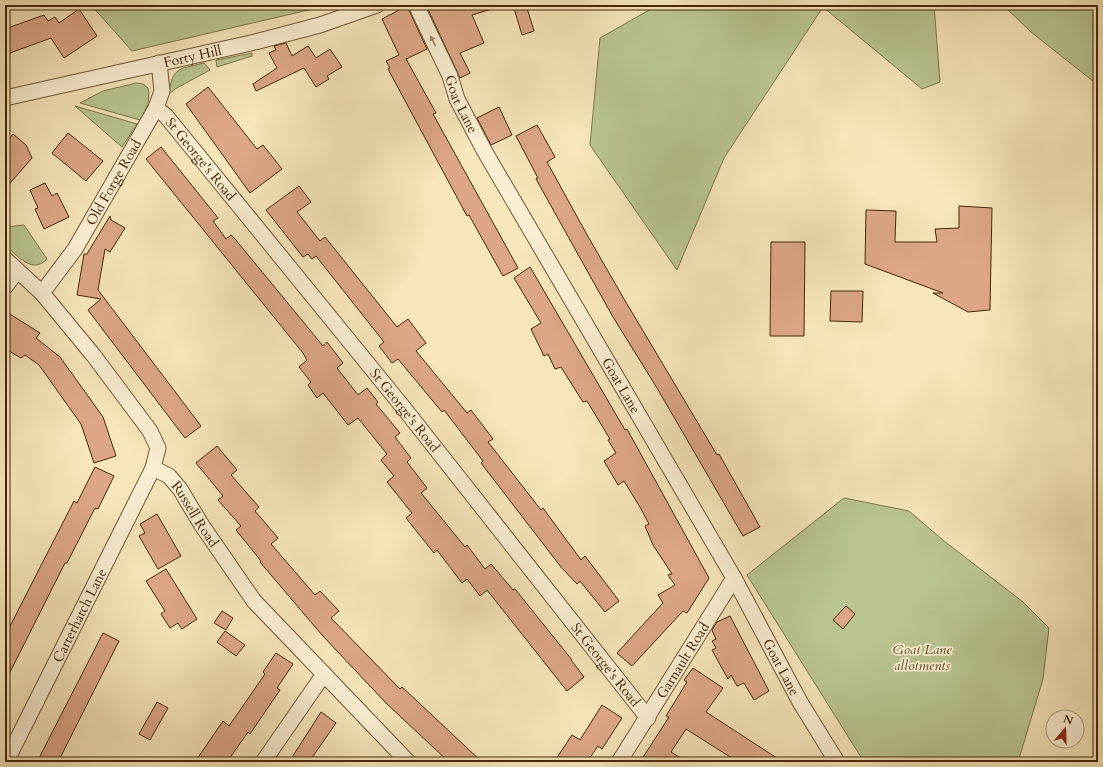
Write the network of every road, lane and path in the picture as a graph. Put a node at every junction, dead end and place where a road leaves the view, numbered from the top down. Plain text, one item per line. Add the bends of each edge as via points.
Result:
1 (377, 5) edge
2 (416, 5) edge
3 (158, 64) junction
4 (5, 98) edge
5 (156, 108) junction
6 (5, 259) edge
7 (17, 271) junction
8 (5, 287) edge
9 (42, 293) junction
10 (153, 468) junction
11 (734, 578) junction
12 (324, 674) junction
13 (648, 718) junction
14 (6, 762) edge
15 (263, 762) edge
16 (408, 762) edge
17 (619, 762) edge
18 (837, 762) edge

1 - 3 street, Forty Hill via 320,25
11 -> 2 street, Goat Lane via 485,152 457,99 450,76
3 - 4 street, Forty Hill
3 - 5 street, Old Forge Road via 162,91
5 - 9 street, Old Forge Road via 75,249
5 - 13 street, St George's Road via 166,116 398,401
6 - 7 street
7 - 8 street
7 - 9 street
9 - 10 street via 94,356 150,431 158,448
10 - 12 street, Russell Road via 169,476 180,489 254,601
10 - 14 street, Carterhatch Lane
11 - 13 street, Garnault Road
11 - 18 street, Goat Lane via 800,702
12 - 15 street
12 - 16 street, Russell Road
13 - 17 street, Garnault Road

